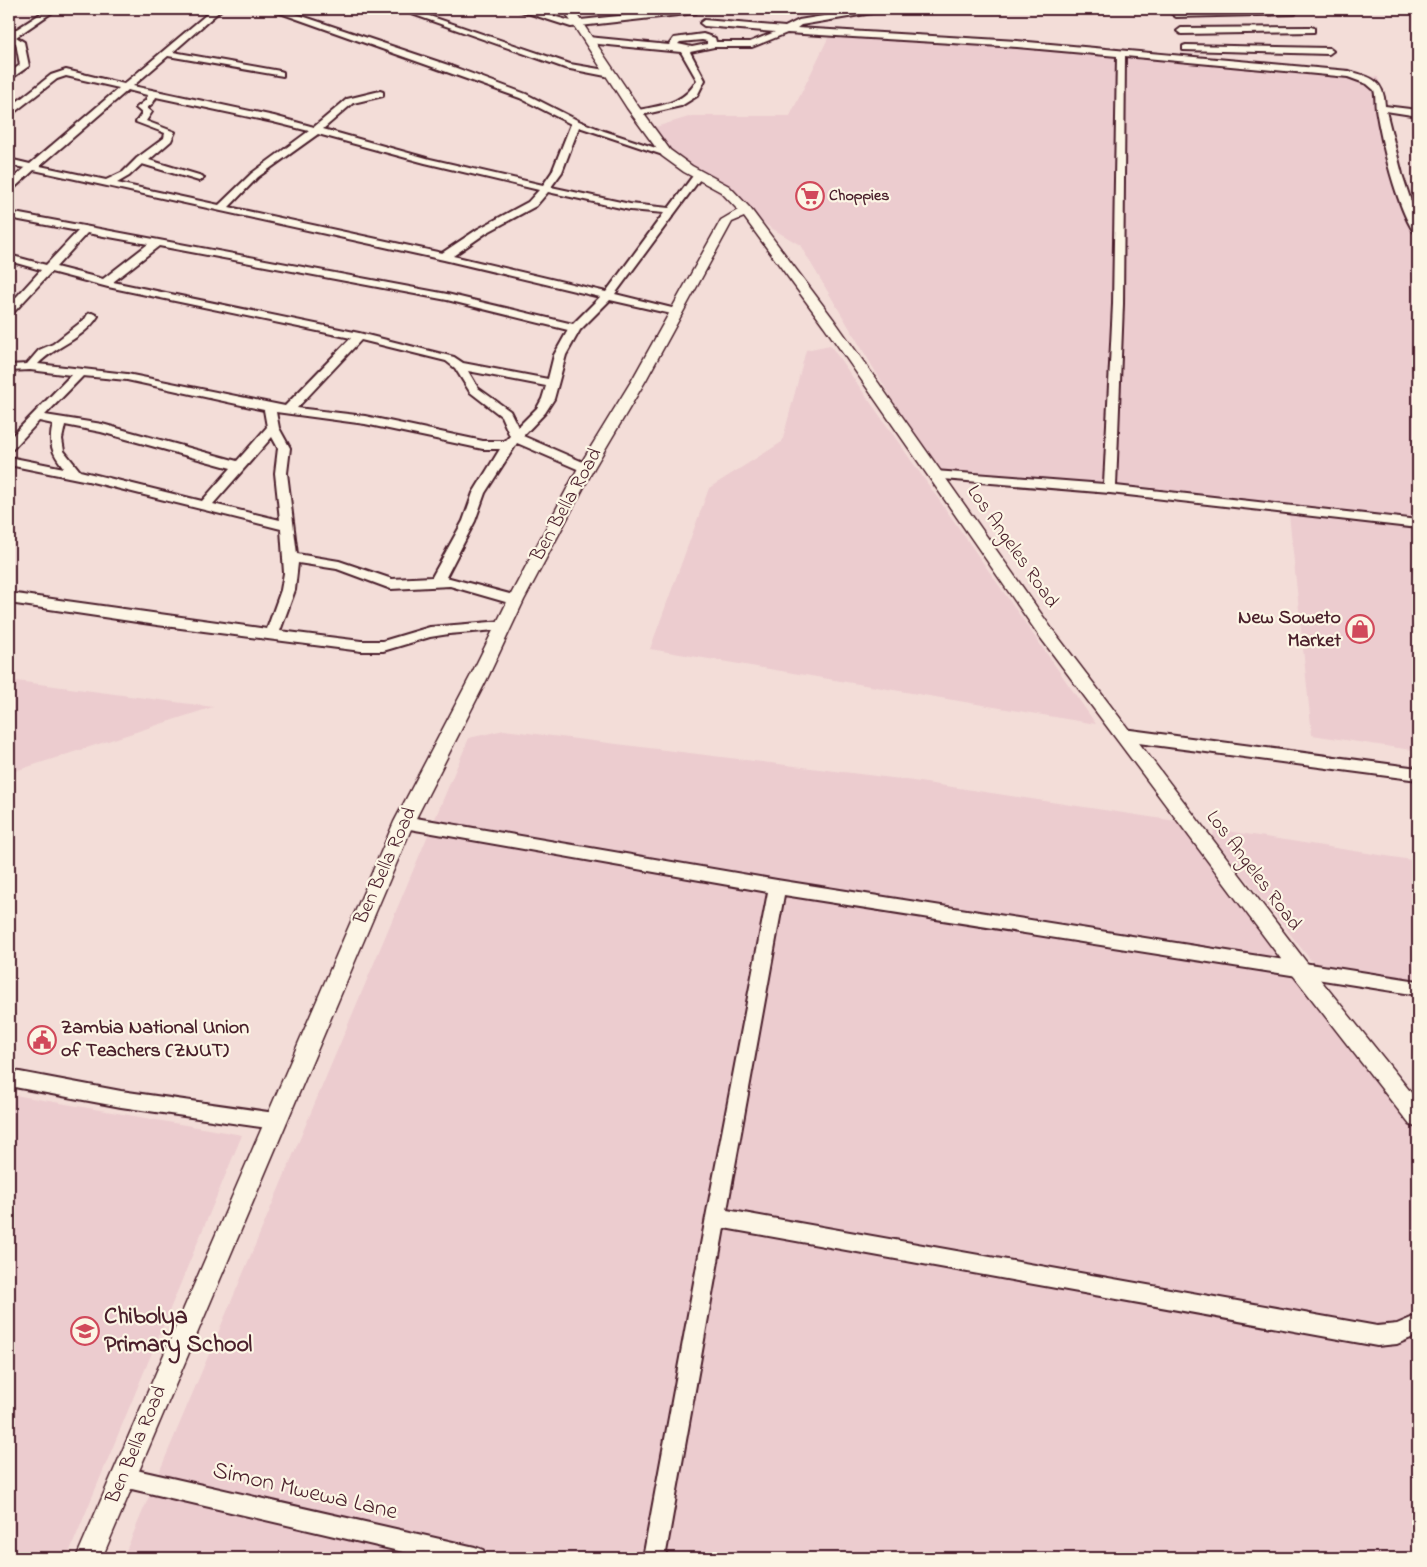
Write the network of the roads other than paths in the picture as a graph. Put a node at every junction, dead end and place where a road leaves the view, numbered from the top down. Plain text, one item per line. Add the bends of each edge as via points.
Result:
1 (53, 9) edge
2 (218, 9) edge
3 (273, 9) edge
4 (402, 9) edge
5 (519, 9) edge
6 (568, 9) edge
7 (878, 9) edge
8 (695, 10) edge
9 (1176, 12) edge
10 (1292, 12) dead end
11 (786, 30) junction
12 (1312, 30) dead end
13 (1182, 32) junction
14 (584, 33) junction
15 (707, 35) junction
16 (10, 38) edge
17 (674, 43) junction
18 (1186, 48) junction
19 (683, 50) junction
20 (1329, 51) dead end
21 (167, 53) junction
22 (1121, 53) junction
23 (1189, 59) junction
24 (280, 74) dead end
25 (611, 74) junction
26 (9, 77) edge
27 (126, 88) junction
28 (152, 94) junction
29 (380, 94) dead end
30 (1381, 108) junction
31 (635, 111) junction
32 (9, 112) edge
33 (1418, 113) edge
34 (576, 123) junction
35 (316, 130) junction
36 (666, 153) junction
37 (142, 160) junction
38 (9, 162) edge
39 (32, 166) junction
40 (698, 175) junction
41 (199, 178) dead end
42 (108, 183) junction
43 (9, 187) edge
44 (546, 189) junction
45 (222, 209) junction
46 (746, 210) junction
47 (672, 211) junction
48 (9, 215) edge
49 (85, 229) junction
50 (1418, 230) edge
51 (156, 243) junction
52 (444, 257) junction
53 (9, 258) edge
54 (49, 269) junction
55 (105, 283) junction
56 (609, 296) junction
57 (9, 311) edge
58 (676, 312) junction
59 (92, 316) dead end
60 (575, 328) junction
61 (359, 336) junction
62 (459, 366) junction
63 (30, 367) junction
64 (9, 368) edge
65 (80, 372) junction
66 (553, 384) junction
67 (269, 408) junction
68 (288, 410) junction
69 (36, 417) junction
70 (60, 421) junction
71 (273, 428) junction
72 (512, 442) junction
73 (9, 446) edge
74 (9, 461) edge
75 (239, 466) junction
76 (586, 468) junction
77 (76, 475) junction
78 (935, 475) junction
79 (1110, 489) junction
80 (204, 506) junction
81 (1418, 524) edge
82 (288, 526) junction
83 (291, 557) junction
84 (437, 581) junction
85 (9, 598) edge
86 (516, 600) junction
87 (503, 626) junction
88 (272, 634) junction
89 (1123, 735) junction
90 (1418, 774) edge
91 (404, 822) junction
92 (777, 887) junction
93 (1300, 969) junction
94 (1418, 988) edge
95 (9, 1078) edge
96 (1418, 1118) edge
97 (275, 1121) junction
98 (715, 1217) junction
99 (1418, 1325) edge
100 (123, 1477) junction
101 (89, 1558) edge
102 (475, 1558) edge
103 (654, 1558) edge

1 - 16 street
2 - 21 street
3 - 34 street via 514,93
4 - 25 street via 568,66
5 - 14 street
6 - 14 main road, Los Angeles Road
7 - 11 street via 799,23
8 - 14 street
8 - 15 street
9 - 10 street
9 - 13 street
11 - 15 street
11 - 15 street via 752,44
11 - 22 street via 908,35
12 - 13 street
13 - 18 street
14 - 17 street
14 - 19 street
14 - 25 main road, Los Angeles Road
15 - 17 street
15 - 19 street
16 - 26 street via 20,42 25,66
17 - 19 street via 676,48
18 - 20 street
18 - 23 street
19 - 31 street via 701,80 694,94 678,104
21 - 24 street
21 - 27 street
22 - 23 street
22 - 79 street via 1118,304
23 - 30 street via 1349,74 1376,86
25 - 31 main road, Los Angeles Road
27 - 28 street
27 - 32 street via 62,74
27 - 39 street
28 - 35 street
28 - 37 street via 142,108 148,112 141,122 170,132 168,139
29 - 35 street via 350,102
30 - 33 street
30 - 50 street via 1410,217
31 - 36 main road, Los Angeles Road
34 - 36 street
34 - 44 street
35 - 44 street
35 - 45 street via 255,175
36 - 40 main road, Los Angeles Road
37 - 41 street
37 - 42 street via 126,174
38 - 39 street
39 - 42 street
39 - 43 street
40 - 46 main road, Los Angeles Road via 725,190
40 - 47 street
42 - 45 street
44 - 47 street via 630,207
44 - 52 street via 532,204 482,231
45 - 52 street
46 - 58 main road, Ben Bella Road via 727,220
46 - 78 main road, Los Angeles Road
47 - 56 street
48 - 49 street
49 - 51 street
49 - 54 street
51 - 55 street
51 - 60 street via 447,297
52 - 56 street
53 - 54 street
54 - 55 street
54 - 57 street
55 - 61 street
56 - 58 street
56 - 60 street
58 - 76 main road, Ben Bella Road
59 - 63 street via 56,346 43,352
60 - 66 street via 560,355
61 - 62 street via 434,354
61 - 68 street
62 - 66 street
62 - 72 street via 474,390 506,414
63 - 64 street
63 - 65 street
65 - 67 street via 126,377
65 - 69 street
66 - 72 street via 541,410
67 - 68 street
67 - 71 street
68 - 72 street via 375,422 483,445
69 - 70 street
69 - 73 street
70 - 75 street via 102,428
70 - 77 street via 56,450
71 - 75 street
71 - 82 street via 284,448 281,473
72 - 76 street
72 - 84 street via 479,493 469,521
74 - 77 street
75 - 80 street
76 - 86 main road, Ben Bella Road
77 - 80 street
78 - 79 street
78 - 89 main road, Los Angeles Road via 1046,633
79 - 81 street
80 - 82 street
82 - 83 street
83 - 84 street via 339,565 391,584
83 - 88 street via 288,590
84 - 86 street via 450,581
85 - 88 street
86 - 87 main road, Ben Bella Road
87 - 88 street via 430,632 383,646
87 - 91 main road, Ben Bella Road
89 - 90 street
89 - 93 main road, Los Angeles Road
91 - 92 street
91 - 97 main road, Ben Bella Road
92 - 93 street
92 - 98 street
93 - 94 street
93 - 96 main road, Los Angeles Road
95 - 97 street
97 - 100 main road, Ben Bella Road
98 - 99 street via 1378,1336 1397,1334
98 - 103 street
100 - 101 main road, Ben Bella Road
100 - 102 street, Simon Mwewa Lane

